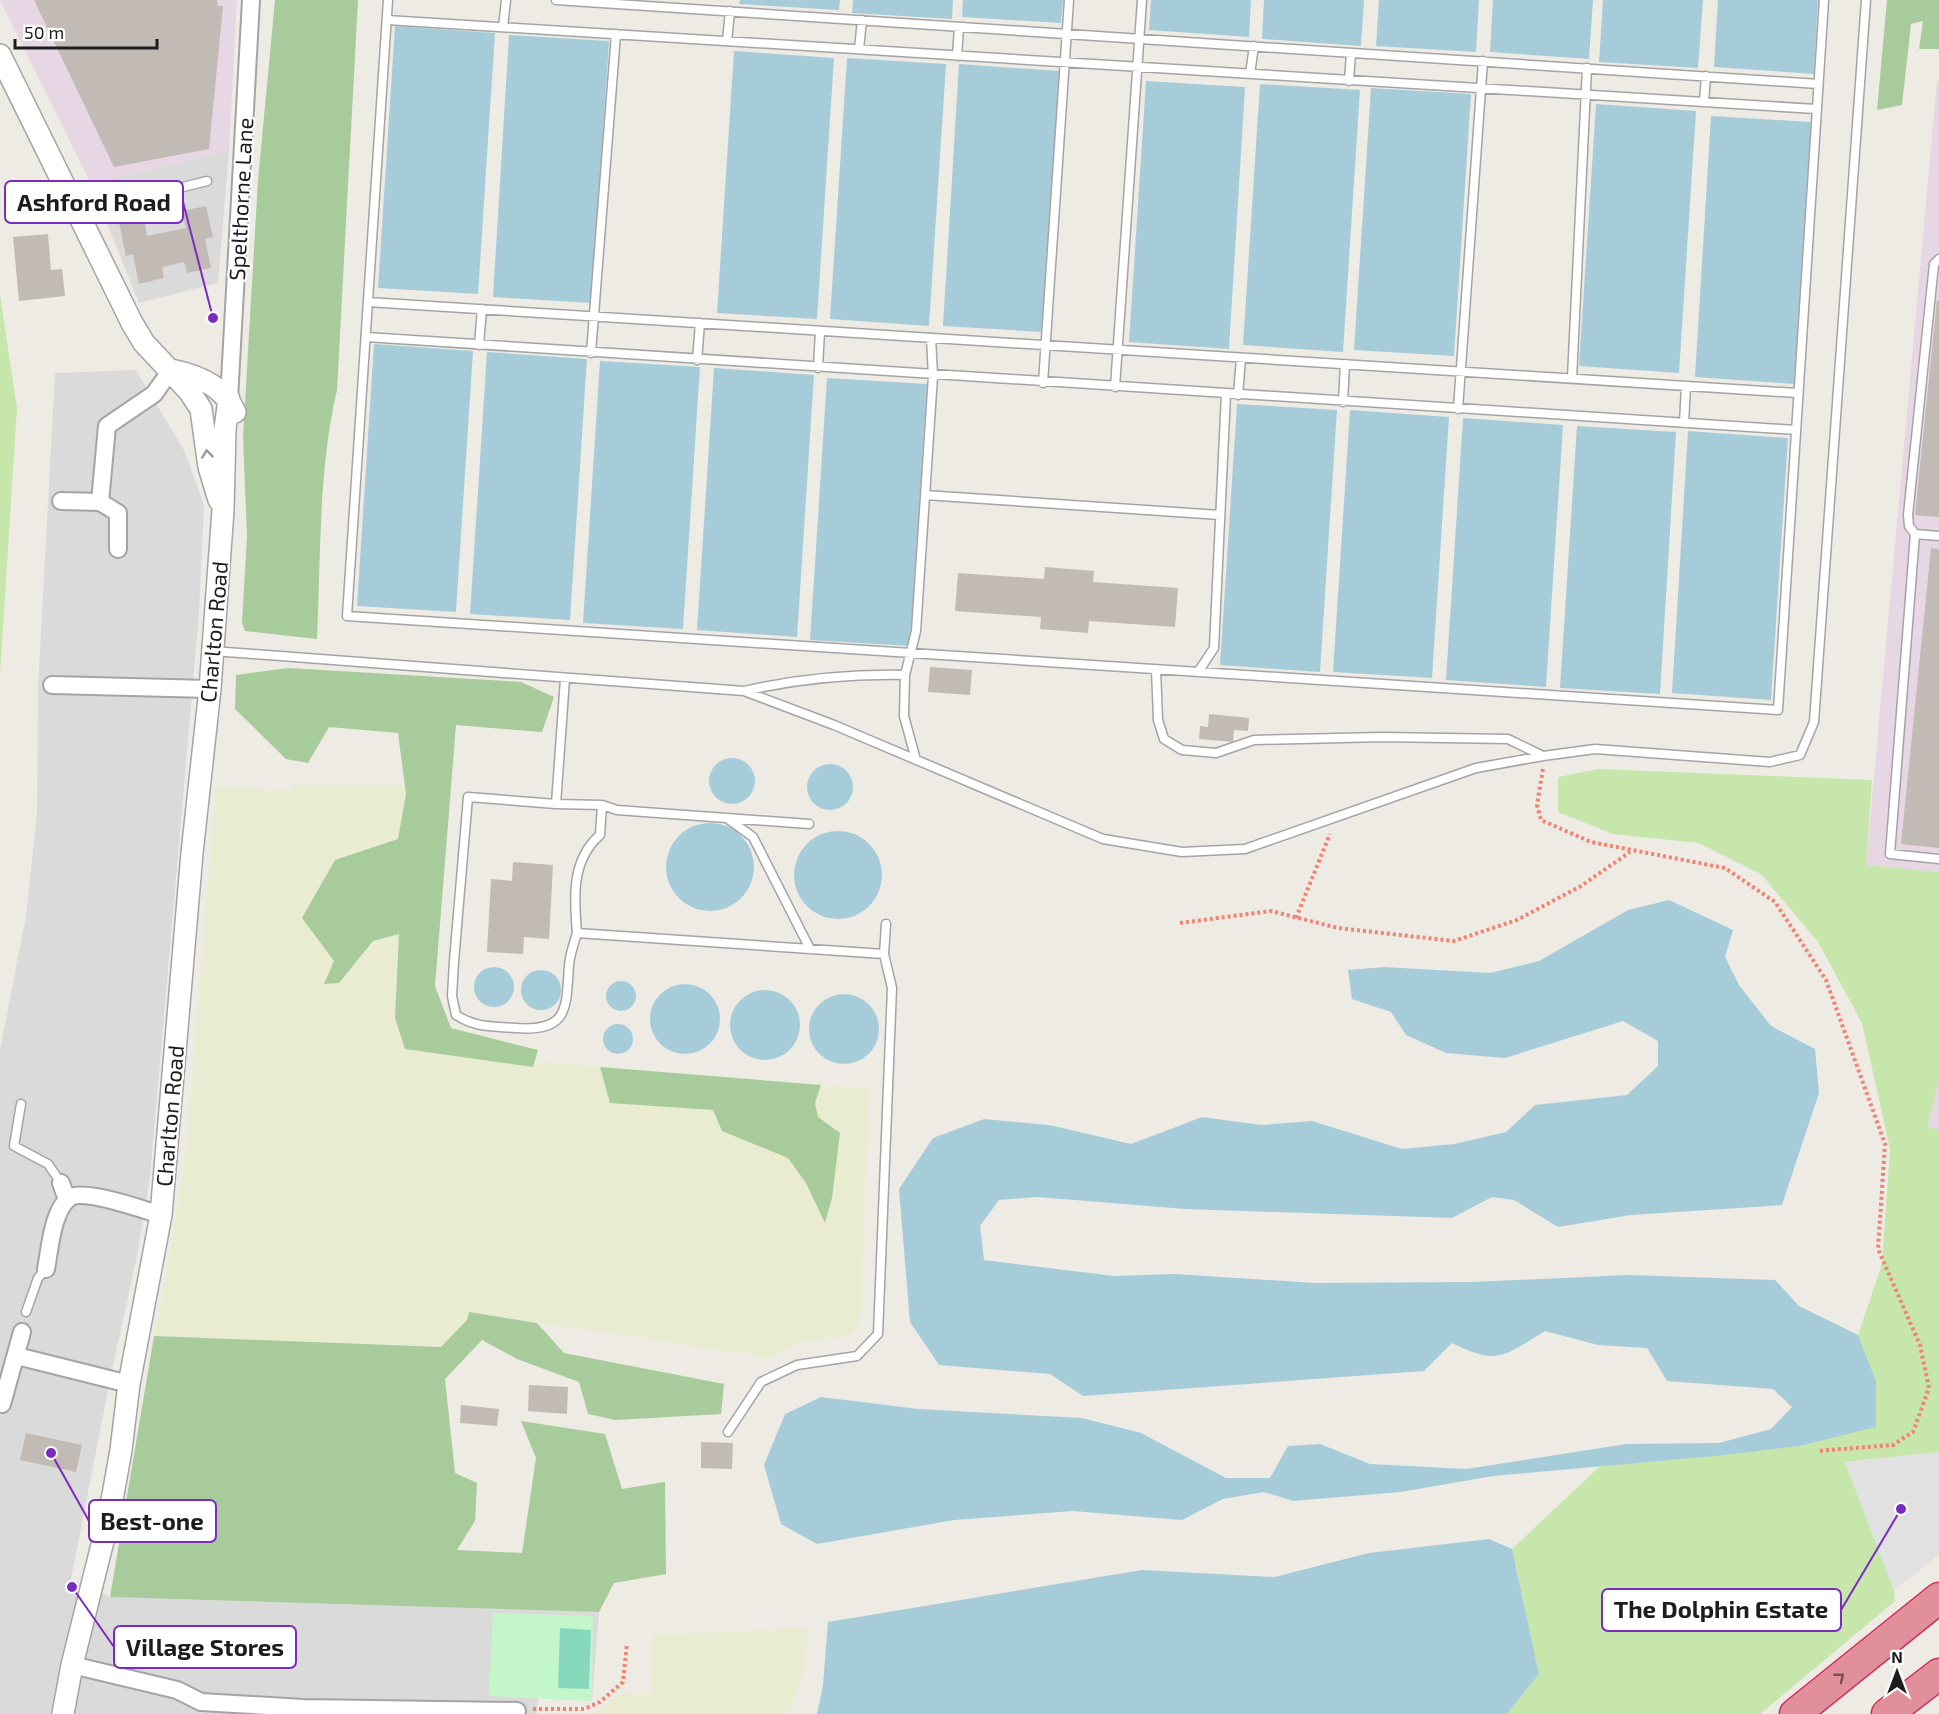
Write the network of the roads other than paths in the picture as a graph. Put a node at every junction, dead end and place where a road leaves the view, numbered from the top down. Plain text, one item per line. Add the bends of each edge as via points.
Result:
1 (250, 0) edge
2 (388, 0) edge
3 (506, 0) edge
4 (556, 0) edge
5 (1069, 0) edge
6 (1142, 0) edge
7 (1824, 0) edge
8 (1866, 0) edge
9 (730, 11) junction
10 (387, 20) junction
11 (862, 20) junction
12 (503, 27) junction
13 (959, 27) junction
14 (616, 34) junction
15 (1067, 34) junction
16 (1140, 39) junction
17 (727, 41) junction
18 (1254, 46) junction
19 (859, 49) junction
20 (1351, 53) junction
21 (0, 55) edge
22 (957, 56) junction
23 (1483, 61) junction
24 (1064, 63) junction
25 (1137, 67) junction
26 (1587, 68) junction
27 (1250, 74) junction
28 (1706, 76) junction
29 (1349, 81) junction
30 (1818, 84) junction
31 (1482, 89) junction
32 (1586, 95) junction
33 (1704, 102) junction
34 (1816, 109) junction
35 (207, 180) dead end
36 (80, 219) junction
37 (1939, 259) edge
38 (368, 302) junction
39 (482, 309) junction
40 (596, 315) junction
41 (700, 323) junction
42 (820, 331) junction
43 (366, 337) junction
44 (931, 338) junction
45 (479, 345) junction
46 (1047, 345) junction
47 (1118, 350) junction
48 (591, 353) junction
49 (1241, 358) junction
50 (697, 360) junction
51 (1345, 364) junction
52 (818, 368) junction
53 (171, 370) junction
54 (1460, 371) junction
55 (933, 376) junction
56 (1572, 378) junction
57 (1043, 383) junction
58 (1686, 386) junction
59 (1115, 387) junction
60 (1797, 393) junction
61 (1226, 394) junction
62 (1238, 395) junction
63 (229, 399) junction
64 (1343, 402) junction
65 (1458, 409) junction
66 (1684, 423) junction
67 (1796, 430) junction
68 (925, 495) junction
69 (61, 501) dead end
70 (100, 502) junction
71 (223, 510) junction
72 (1220, 515) junction
73 (1915, 534) junction
74 (1939, 536) edge
75 (118, 549) dead end
76 (213, 651) junction
77 (913, 653) junction
78 (1156, 669) junction
79 (1198, 672) junction
80 (905, 675) junction
81 (566, 679) junction
82 (52, 685) dead end
83 (210, 689) junction
84 (744, 691) junction
85 (1543, 756) junction
86 (916, 760) junction
87 (556, 804) junction
88 (602, 805) junction
89 (725, 818) junction
90 (809, 824) dead end
91 (1939, 859) edge
92 (886, 924) dead end
93 (577, 933) junction
94 (810, 949) junction
95 (884, 954) junction
96 (21, 1104) dead end
97 (61, 1183) joint
98 (67, 1200) junction
99 (161, 1215) junction
100 (46, 1269) joint
101 (26, 1312) dead end
102 (22, 1332) dead end
103 (17, 1356) junction
104 (129, 1384) junction
105 (2, 1404) dead end
106 (728, 1432) dead end
107 (1939, 1598) edge
108 (72, 1665) junction
109 (1939, 1674) edge
110 (391, 1712) edge
111 (517, 1713) edge
112 (63, 1714) edge
113 (1795, 1714) edge
114 (1887, 1714) edge

1 - 63 street, Spelthorne Lane
2 - 10 lane
3 - 12 lane
4 - 9 lane
5 - 15 lane
6 - 16 lane
7 - 30 lane
8 - 85 lane via 1814,722 1800,755 1770,762 1594,749
9 - 11 lane
9 - 17 lane
10 - 12 lane
10 - 38 lane
11 - 13 lane
11 - 19 lane
12 - 14 lane
13 - 15 lane
13 - 22 lane
14 - 17 lane
14 - 40 lane
15 - 16 lane
15 - 24 lane
16 - 18 lane
16 - 25 lane
17 - 19 lane
18 - 20 lane
18 - 27 lane
19 - 22 lane
20 - 23 lane
20 - 29 lane
21 - 36 street
22 - 24 lane
23 - 26 lane
23 - 31 lane
24 - 25 lane
24 - 46 lane
25 - 27 lane
25 - 47 lane
26 - 28 lane
26 - 32 lane
27 - 29 lane
28 - 30 lane
28 - 33 lane
29 - 31 lane
30 - 34 lane
31 - 32 lane
31 - 54 lane
32 - 33 lane
32 - 56 lane
33 - 34 lane
34 - 60 lane
35 - 36 lane via 110,205
36 - 53 street via 144,343
37 - 73 lane via 1934,264 1908,515
38 - 39 lane
38 - 43 lane
39 - 40 lane
39 - 45 lane
40 - 41 lane
40 - 48 lane
41 - 42 lane
41 - 50 lane
42 - 44 lane
42 - 52 lane
43 - 45 lane
43 - 77 lane via 346,616
44 - 46 lane
44 - 55 lane
45 - 48 lane
46 - 47 lane
46 - 57 lane
47 - 49 lane
47 - 59 lane
48 - 50 lane
49 - 51 lane
49 - 62 lane
50 - 52 lane
51 - 54 lane
51 - 64 lane
52 - 55 lane
53 - 63 street via 193,376
53 - 70 street via 154,394 107,426
71 -> 53 street via 209,467 201,409
54 - 56 lane
54 - 65 lane
55 - 57 lane
55 - 68 lane
56 - 58 lane
57 - 59 lane
58 - 60 lane
58 - 66 lane
59 - 61 lane
60 - 67 lane
61 - 62 lane
61 - 72 lane
62 - 64 lane
63 - 71 street, Charlton Road via 238,428 238,452 232,491
64 - 65 lane
65 - 66 lane
66 - 67 lane
67 - 79 lane via 1778,710
68 - 72 lane
68 - 77 lane
69 - 70 street
70 - 75 street via 118,513
71 - 76 street, Charlton Road
72 - 79 lane via 1214,648
73 - 74 lane
73 - 91 lane via 1890,854
76 - 81 lane
76 - 83 street, Charlton Road
77 - 78 lane
77 - 80 lane
78 - 79 lane
78 - 85 lane via 1158,720 1164,739 1182,750 1216,753 1254,740 1508,739
80 - 84 lane via 867,674 782,682
80 - 86 lane via 904,716
81 - 84 lane
81 - 87 lane
82 - 83 street
83 - 99 street, Charlton Road
84 - 86 lane
85 - 86 lane via 1476,768 1245,849 1182,852 1103,839
87 - 88 lane
87 - 93 lane via 468,797 452,996 456,1015 472,1025 540,1030 557,1020 568,1002 569,962
88 - 89 lane via 617,810
88 - 93 lane via 600,835 586,846 573,889
89 - 90 lane
89 - 94 lane via 753,837
92 - 95 lane
93 - 94 lane
94 - 95 lane
95 - 106 lane via 892,988 878,1334 857,1356 797,1365 761,1382
96 - 97 lane via 14,1146 48,1164
97 - 98 street
98 - 99 street via 74,1196 101,1198
98 - 100 street via 57,1218
99 - 104 street, Charlton Road
100 - 101 lane via 38,1278
102 - 103 street
103 - 104 street
103 - 105 street
104 - 108 street, Charlton Road via 109,1517
113 -> 107 highway
108 - 110 street via 177,1690 201,1702
108 - 112 street, Charlton Road
109 - 114 highway
110 - 111 street

